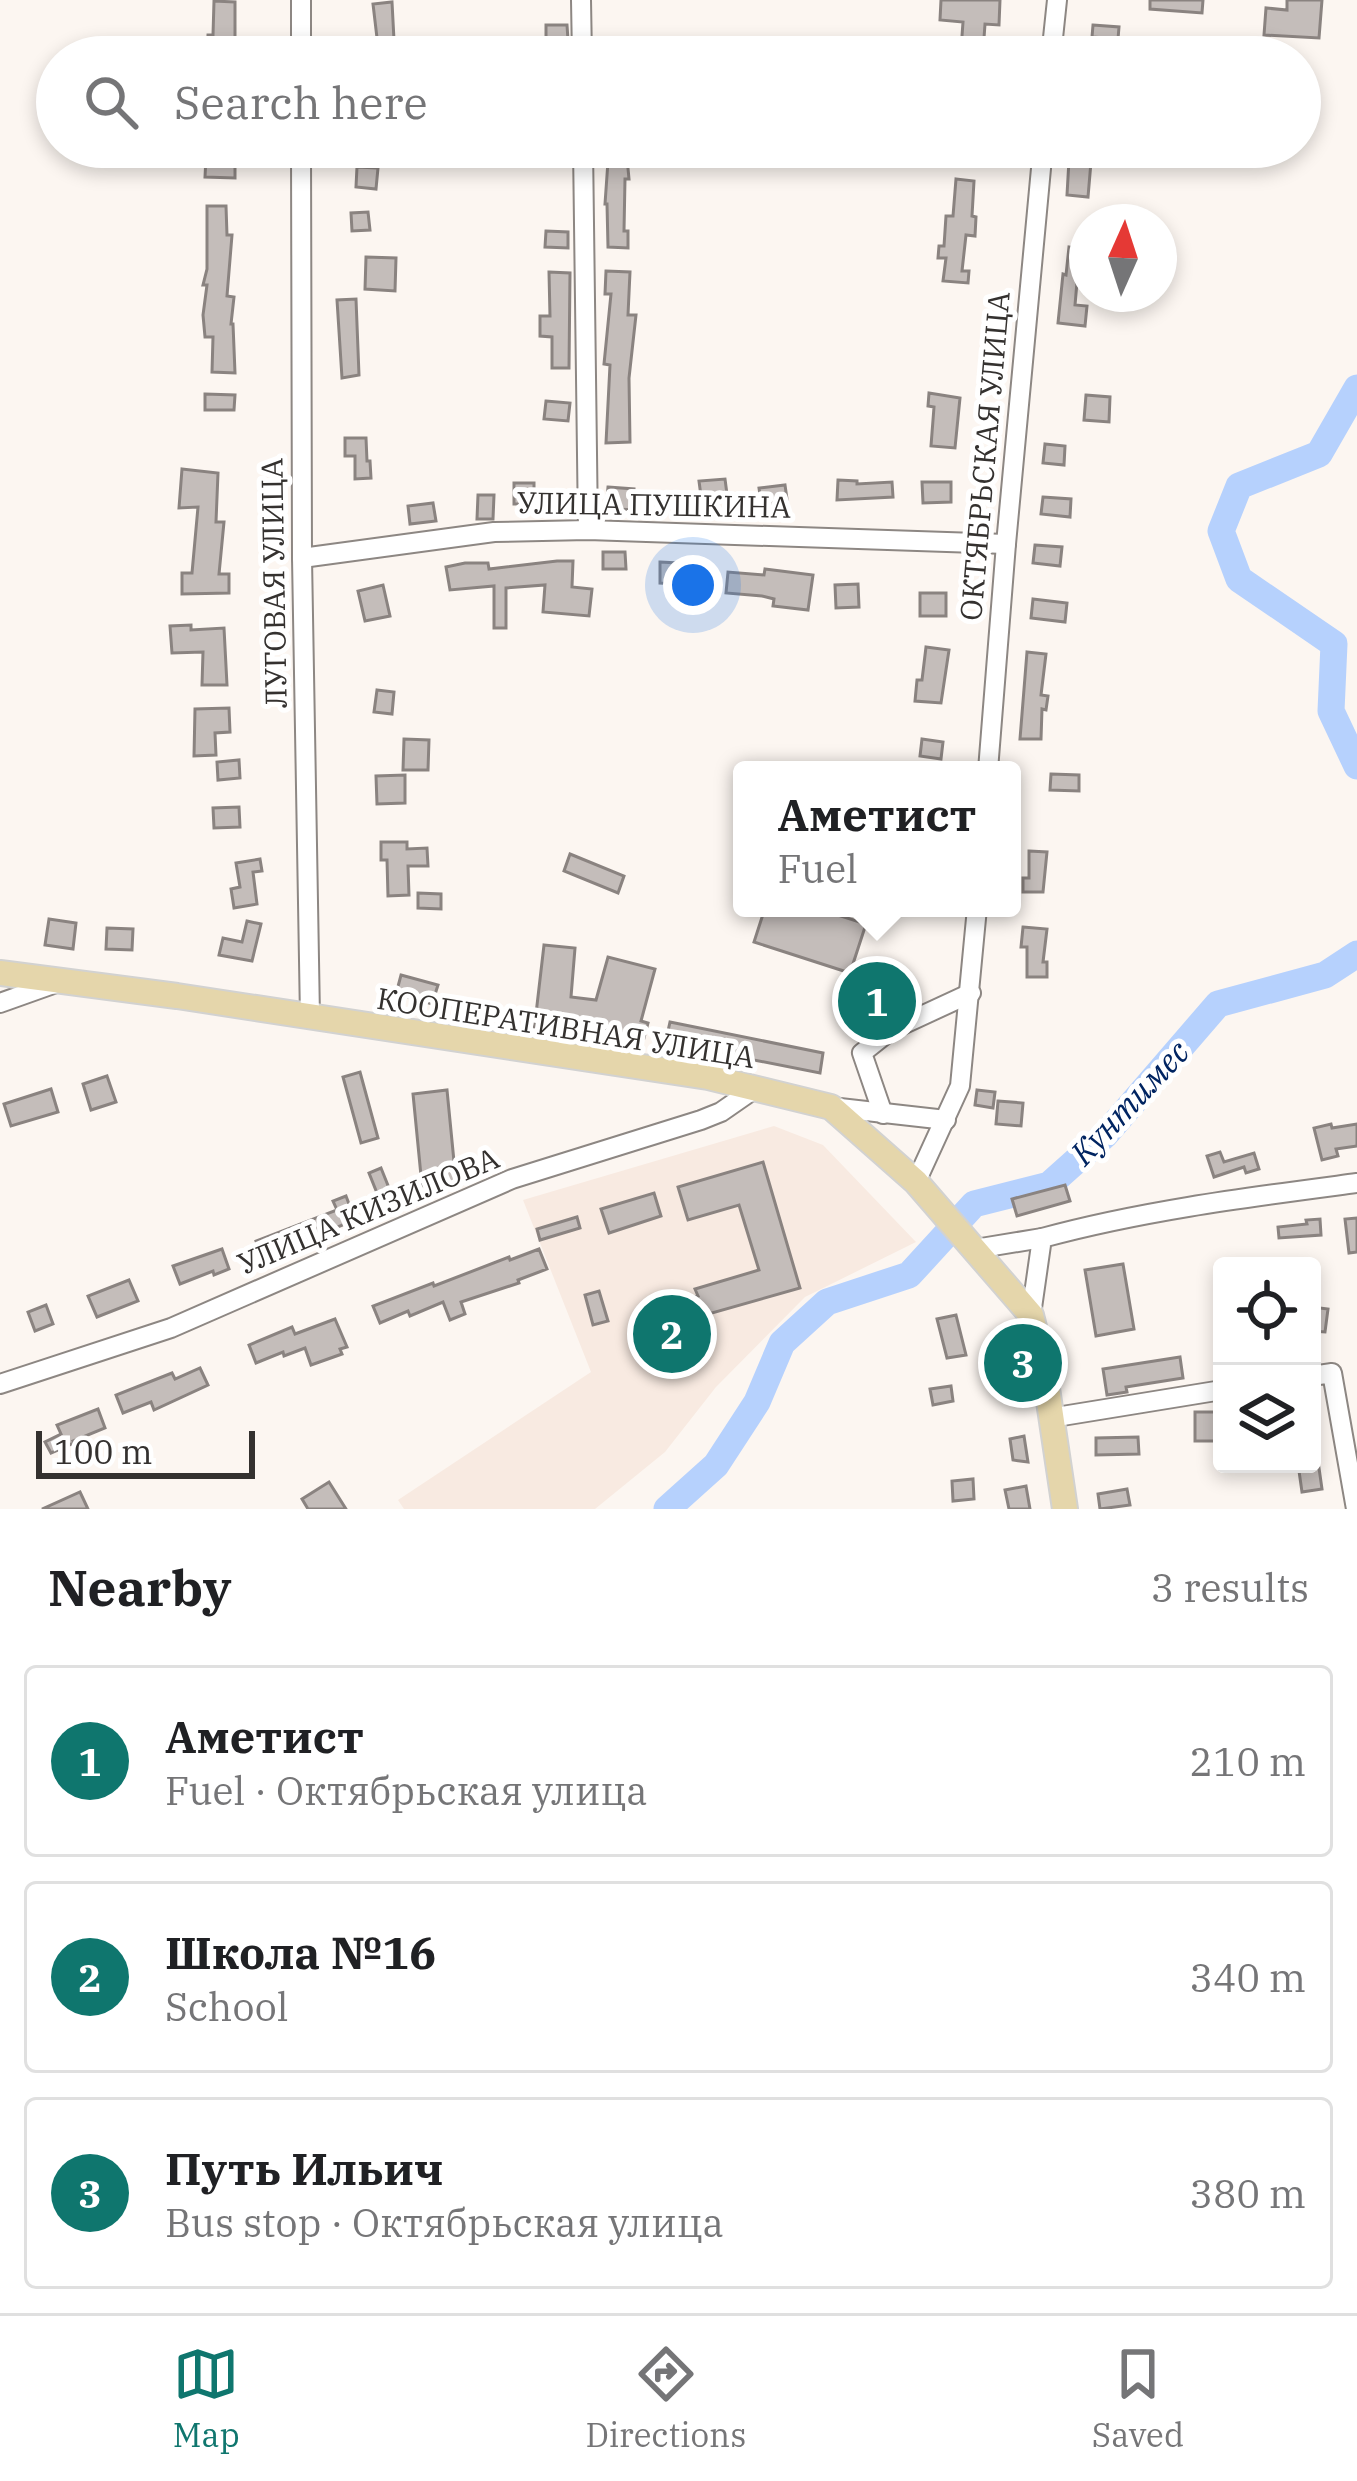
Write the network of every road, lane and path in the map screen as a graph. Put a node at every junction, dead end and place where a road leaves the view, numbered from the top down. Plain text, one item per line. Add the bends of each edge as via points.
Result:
1 (301, 0) edge
2 (581, 0) edge
3 (1057, 0) edge
4 (301, 36) edge
5 (582, 36) edge
6 (1053, 36) edge
7 (301, 168) edge
8 (583, 168) edge
9 (1041, 168) edge
10 (588, 530) junction
11 (1006, 544) junction
12 (302, 559) junction
13 (989, 761) edge
14 (976, 917) edge
15 (0, 973) edge
16 (63, 981) junction
17 (970, 993) junction
18 (0, 1003) edge
19 (310, 1017) junction
20 (757, 1087) junction
21 (831, 1107) junction
22 (883, 1114) junction
23 (946, 1120) junction
24 (916, 1182) junction
25 (1357, 1183) edge
26 (1042, 1238) junction
27 (975, 1249) junction
28 (1031, 1315) junction
29 (1321, 1375) edge
30 (0, 1384) edge
31 (1213, 1391) edge
32 (1050, 1418) junction
33 (1065, 1509) edge
34 (1356, 1509) edge

1 - 4 street
2 - 5 street
3 - 6 street
7 - 12 street, ЛУГОВАЯ УЛИЦА
8 - 10 street
9 - 11 street, ОКТЯБРЬСКАЯ УЛИЦА
10 - 11 street, УЛИЦА ПУШКИНА
10 - 12 street, УЛИЦА ПУШКИНА via 494,532
11 - 13 street, ОКТЯБРЬСКАЯ УЛИЦА
12 - 19 street, ЛУГОВАЯ УЛИЦА
14 - 17 street
15 - 16 main road, КООПЕРАТИВНАЯ УЛИЦА
16 - 18 street
16 - 19 main road, КООПЕРАТИВНАЯ УЛИЦА
17 - 22 street via 891,1030 862,1053
17 - 23 street via 960,1086
19 - 20 main road, КООПЕРАТИВНАЯ УЛИЦА
20 - 21 main road, КООПЕРАТИВНАЯ УЛИЦА
20 - 30 street, УЛИЦА КИЗИЛОВА via 721,1112 512,1179 171,1328
21 - 22 street, КООПЕРАТИВНАЯ УЛИЦА
21 - 24 main road
22 - 23 street, КООПЕРАТИВНАЯ УЛИЦА
23 - 24 street
24 - 27 main road
25 - 26 street via 1210,1202
26 - 27 street
26 - 28 street
27 - 28 main road
28 - 32 main road
29 - 34 street via 1332,1373
31 - 32 street
32 - 33 main road

